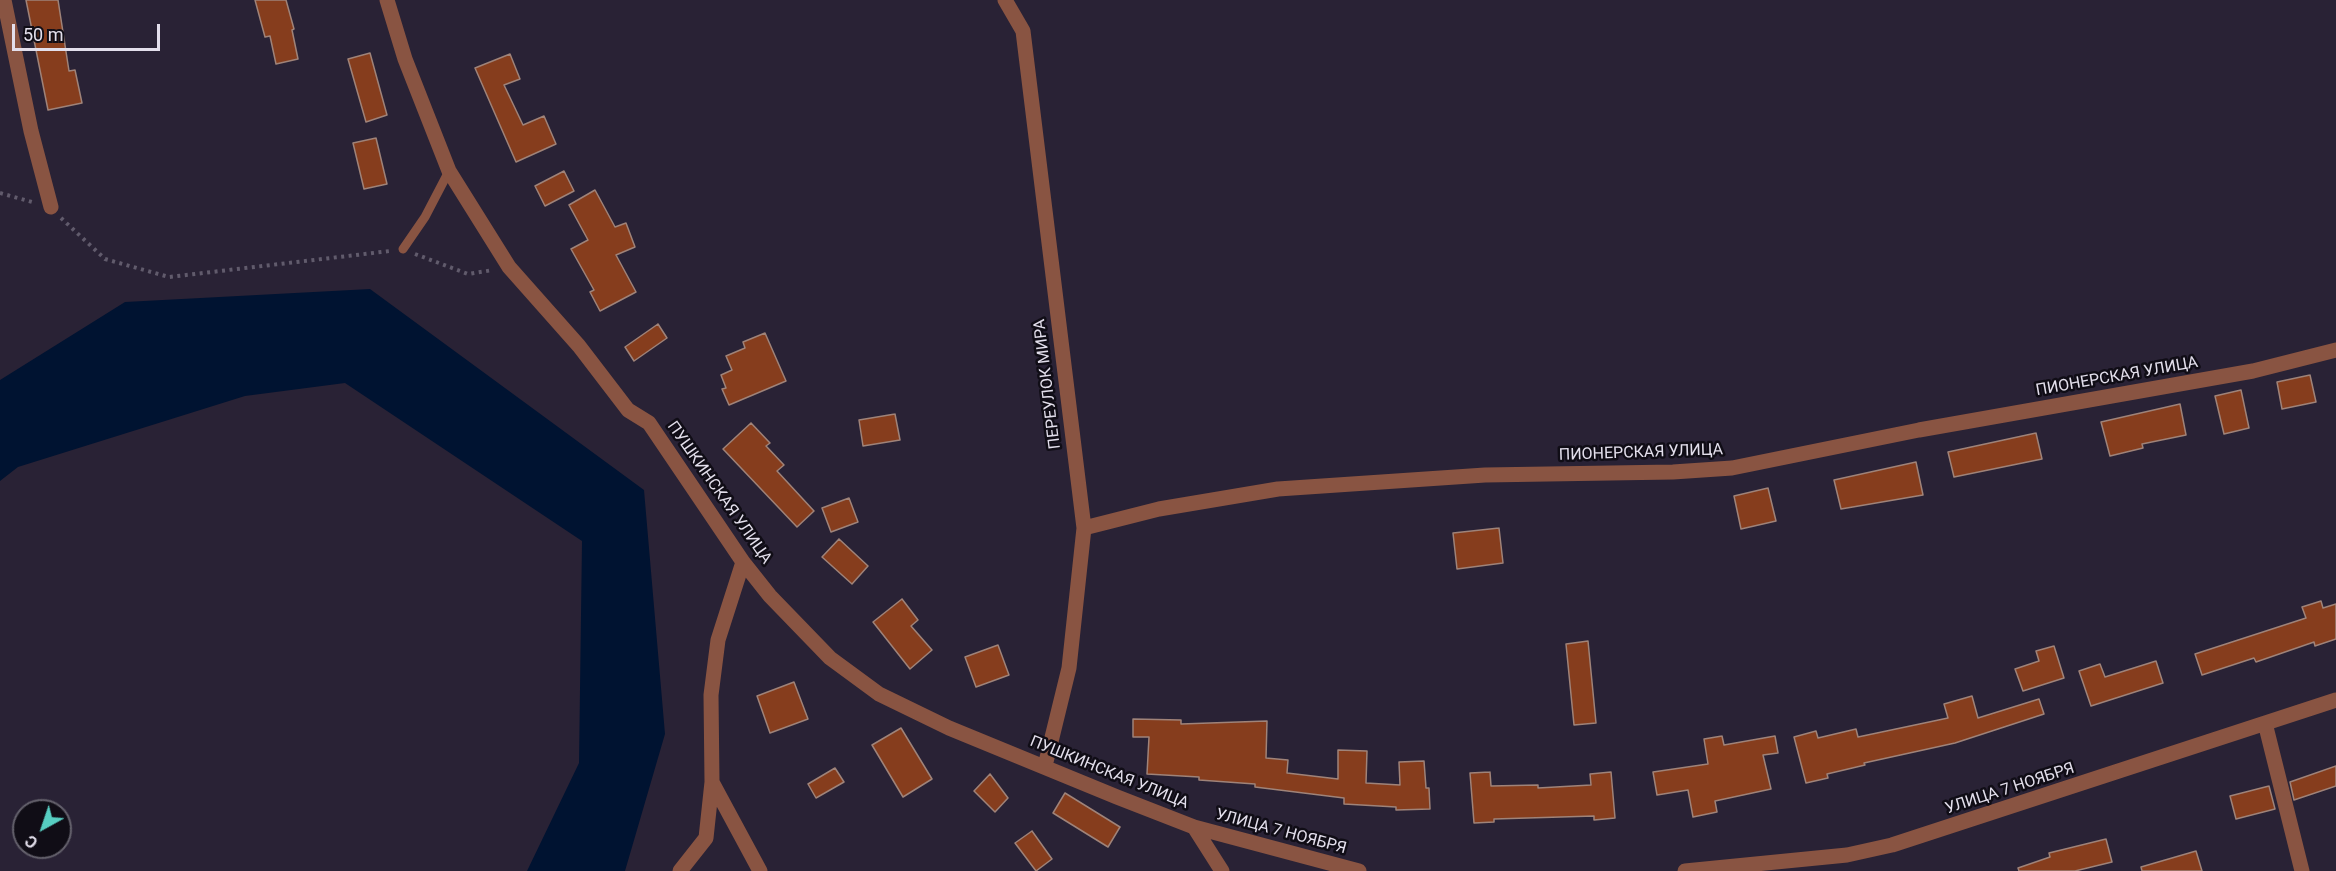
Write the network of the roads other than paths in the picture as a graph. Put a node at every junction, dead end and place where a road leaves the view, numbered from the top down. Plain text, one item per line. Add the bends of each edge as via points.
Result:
1 (4, 0) edge
2 (387, 0) edge
3 (1005, 0) edge
4 (449, 171) junction
5 (51, 207) road end
6 (403, 249) road end
7 (2336, 350) edge
8 (1084, 528) junction
9 (743, 562) junction
10 (2336, 700) edge
11 (2265, 723) junction
12 (1045, 766) junction
13 (712, 782) junction
14 (1194, 827) junction
15 (1846, 855) junction
16 (1347, 870) edge
17 (680, 871) edge
18 (760, 871) edge
19 (1222, 871) edge
20 (1685, 871) edge
21 (1848, 871) edge
22 (2302, 871) edge

1 - 5 street
2 - 4 street, ПУШКИНСКАЯ УЛИЦА via 405,59
3 - 8 street, ПЕРЕУЛОК МИРА via 1023,31
4 - 6 lane
4 - 9 street, ПУШКИНСКАЯ УЛИЦА via 509,267 579,346 628,410 649,423
7 - 8 street, ПИОНЕРСКАЯ УЛИЦА via 2253,371 1919,430 1732,468 1485,475 1278,489 1159,508
8 - 12 street, ПЕРЕУЛОК МИРА via 1069,668
9 - 12 street, ПУШКИНСКАЯ УЛИЦА via 830,658 879,694
9 - 13 street via 717,651 711,695
10 - 11 street, УЛИЦА 7 НОЯБРЯ
11 - 15 street, УЛИЦА 7 НОЯБРЯ via 1992,814
11 - 22 street
12 - 14 street, ПУШКИНСКАЯ УЛИЦА
13 - 17 street via 706,838
13 - 18 street
14 - 16 street, УЛИЦА 7 НОЯБРЯ
14 - 19 street
15 - 20 street, УЛИЦА 7 НОЯБРЯ
15 - 21 street

